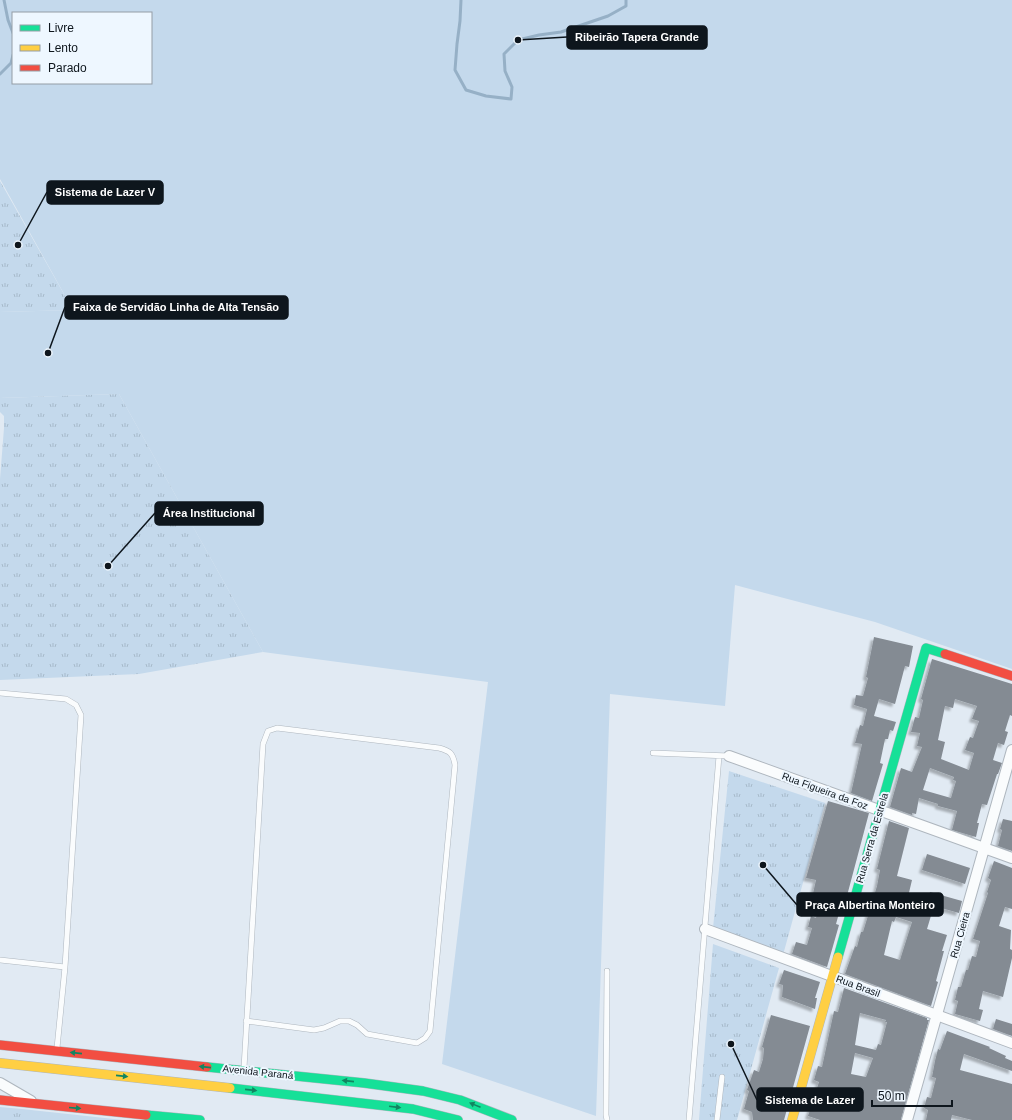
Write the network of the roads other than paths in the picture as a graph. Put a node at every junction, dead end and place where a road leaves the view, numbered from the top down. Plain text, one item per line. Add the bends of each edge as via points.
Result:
1 (1012, 676) edge
2 (0, 693) edge
3 (1012, 750) edge
4 (653, 754) dead end
5 (724, 756) junction
6 (880, 810) junction
7 (984, 848) junction
8 (1012, 858) edge
9 (705, 929) junction
10 (0, 960) edge
11 (65, 967) junction
12 (607, 971) dead end
13 (833, 977) junction
14 (937, 1016) junction
15 (246, 1021) junction
16 (1012, 1043) edge
17 (0, 1045) edge
18 (56, 1051) junction
19 (0, 1063) edge
20 (244, 1070) junction
21 (722, 1077) dead end
22 (0, 1083) edge
23 (0, 1100) edge
24 (36, 1104) junction
25 (200, 1120) edge
26 (458, 1120) edge
27 (512, 1120) edge
28 (607, 1120) edge
29 (689, 1120) edge
30 (716, 1120) edge
31 (792, 1120) edge
32 (907, 1120) edge

1 - 6 main road, Rua Serra da Estrela via 926,648
2 - 11 lane via 66,699 76,705 81,715
3 - 7 street, Rua Cieira
4 - 5 lane, Rua Figueira da Foz
5 - 6 street, Rua Figueira da Foz
5 - 9 lane
6 - 7 street, Rua Figueira da Foz
6 - 13 main road, Rua Serra da Estrela
7 - 8 street, Rua Figueira da Foz
7 - 14 street, Rua Cieira
9 - 13 street, Rua Brasil
9 - 29 lane
10 - 11 lane
11 - 18 lane
12 - 28 lane
13 - 14 street, Rua Brasil
13 - 31 main road, Rua Serra da Estrela
14 - 16 street, Rua Brasil
14 - 32 street, Rua Cieira
15 - 15 lane via 314,1030 340,1021 349,1021 366,1034 417,1043 425,1038 430,1031 455,765 454,755 449,750 277,728 268,731 263,744
15 - 20 lane
17 - 18 main road, Avenida Paraná
20 -> 18 main road, Avenida Paraná
19 -> 26 main road, Avenida Paraná via 349,1101 413,1110
27 -> 20 main road, Avenida Paraná via 442,1095 364,1083
21 - 30 lane
22 - 24 street
23 - 24 main road
24 -> 25 main road

